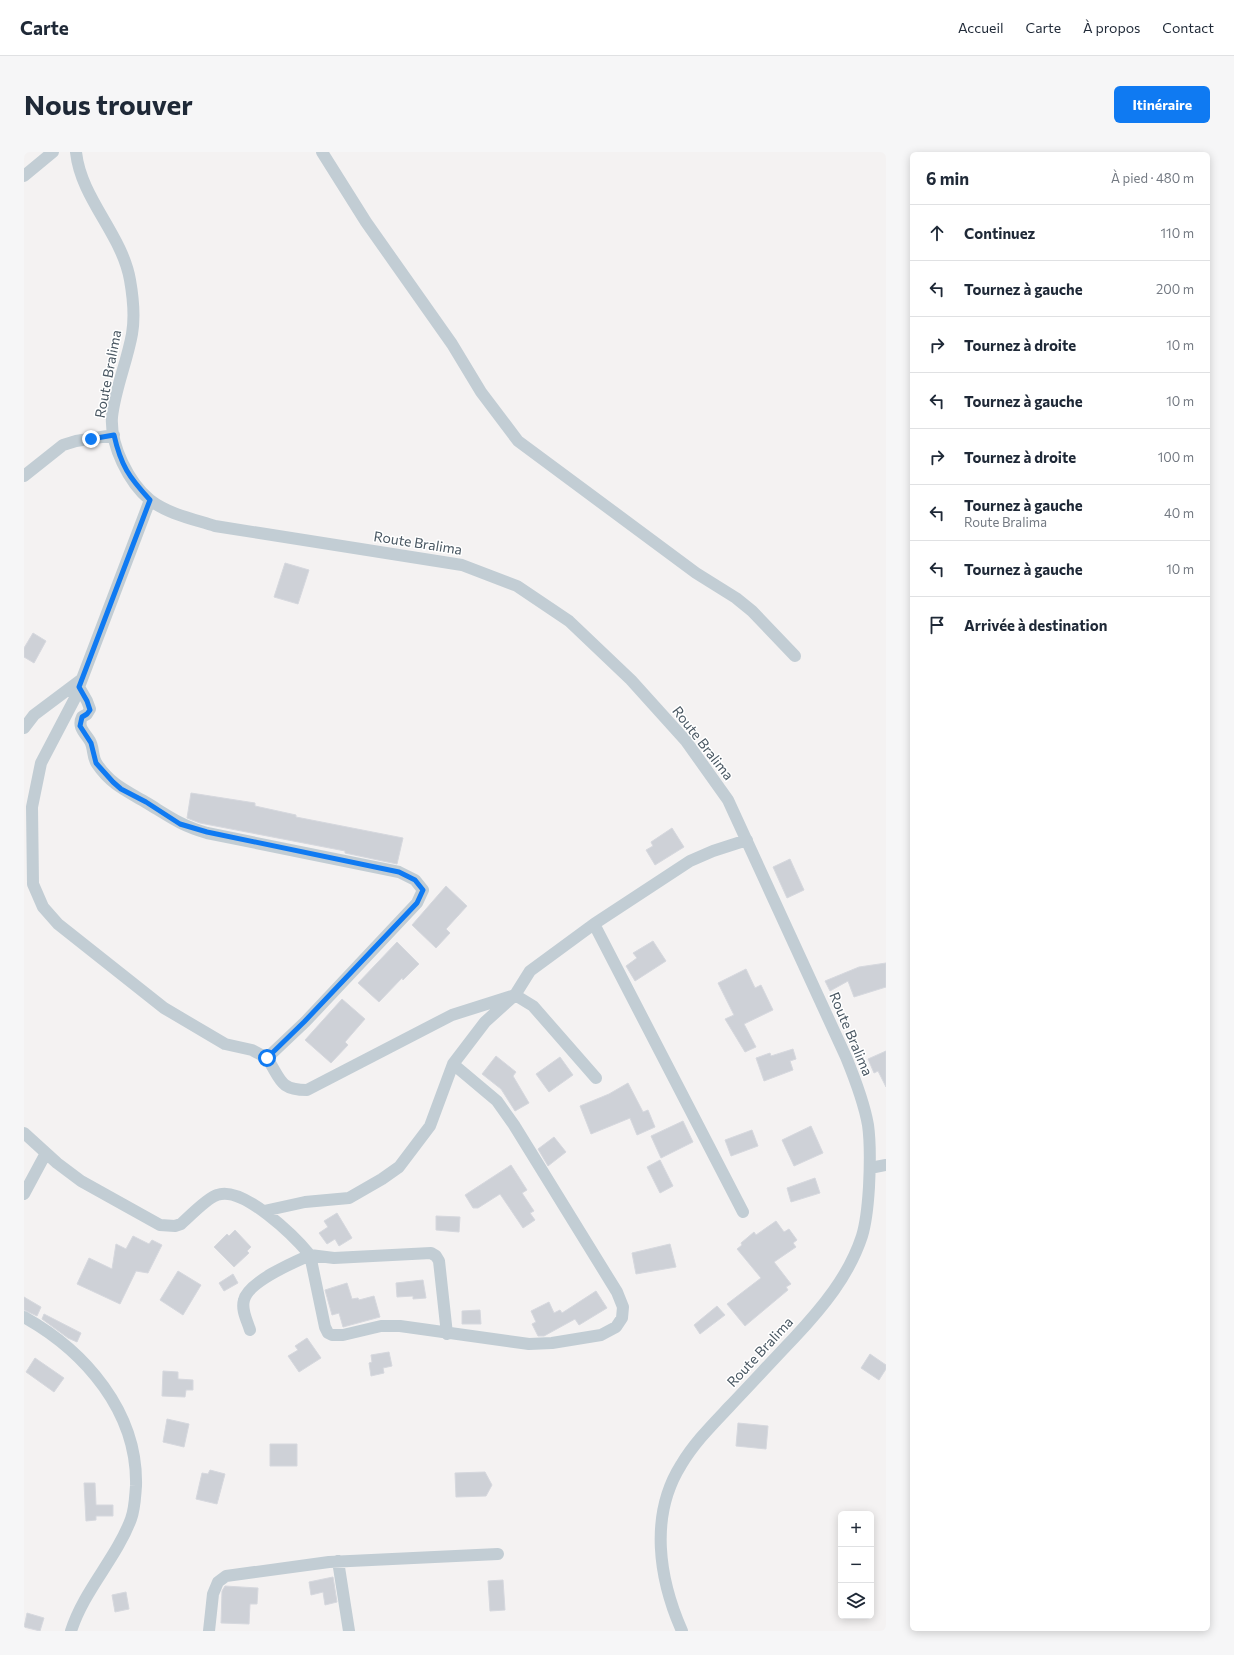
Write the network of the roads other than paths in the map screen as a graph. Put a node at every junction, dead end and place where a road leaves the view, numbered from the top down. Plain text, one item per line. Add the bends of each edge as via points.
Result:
1 (53, 152) edge
2 (76, 152) edge
3 (322, 152) edge
4 (24, 176) edge
5 (114, 435) junction
6 (24, 476) edge
7 (150, 500) junction
8 (795, 656) dead end
9 (80, 683) junction
10 (24, 728) edge
11 (747, 840) junction
12 (594, 924) junction
13 (515, 995) junction
14 (267, 1058) junction
15 (453, 1064) junction
16 (596, 1078) dead end
17 (24, 1134) edge
18 (46, 1153) junction
19 (886, 1165) edge
20 (870, 1168) junction
21 (24, 1194) edge
22 (264, 1211) junction
23 (743, 1212) dead end
24 (310, 1255) junction
25 (24, 1317) edge
26 (250, 1330) dead end
27 (447, 1334) junction
28 (498, 1554) dead end
29 (338, 1562) junction
30 (71, 1631) edge
31 (209, 1631) edge
32 (349, 1631) edge
33 (682, 1631) edge

1 - 4 street
2 - 5 street, Route Bralima via 84,181 122,256 130,279 133,302 132,334 112,418
3 - 8 street via 373,232 452,344 481,392 518,440 696,573 736,598
5 - 6 street via 63,445
5 - 7 street, Route Bralima via 118,452 129,476
7 - 9 street
7 - 11 street, Route Bralima via 178,515 215,526 462,565 517,586 569,621 632,680 686,741 728,800
9 - 10 street via 34,714
9 - 14 street via 41,763 32,807 33,884 43,907 58,924 164,1008 225,1044 252,1050
9 - 14 street via 90,710 82,717 80,726 91,743 93,758 121,789 180,824 399,872 415,880 423,890 417,903
11 - 12 street via 690,861
11 - 20 street, Route Bralima via 846,1057 861,1096 868,1125
12 - 13 street via 530,971
12 - 23 street
13 - 14 street via 452,1015 308,1090 285,1086
13 - 15 street via 485,1022
13 - 16 street via 533,1006
15 - 22 street via 430,1126 399,1167 349,1198 305,1202
15 - 27 street via 497,1101 514,1125 617,1292 623,1307 622,1318 616,1328 601,1335 552,1343 529,1344
17 - 18 street
18 - 21 street
18 - 22 street via 81,1181 160,1225 181,1224 216,1195 222,1194 239,1197
19 - 20 street
20 - 33 street, Route Bralima via 868,1204 862,1235 849,1268 816,1315 692,1447 669,1491 661,1530 662,1567 671,1606
22 - 24 street
24 - 26 street via 265,1279 249,1291 244,1298 243,1309
24 - 27 street via 328,1333 343,1335 381,1326 400,1326
24 - 27 street via 334,1258 431,1252 439,1261
25 - 30 street via 68,1347 103,1384 117,1409 136,1465 132,1518 116,1549 88,1592
28 - 29 street
29 - 31 street via 226,1576 218,1582 213,1594
29 - 32 street

